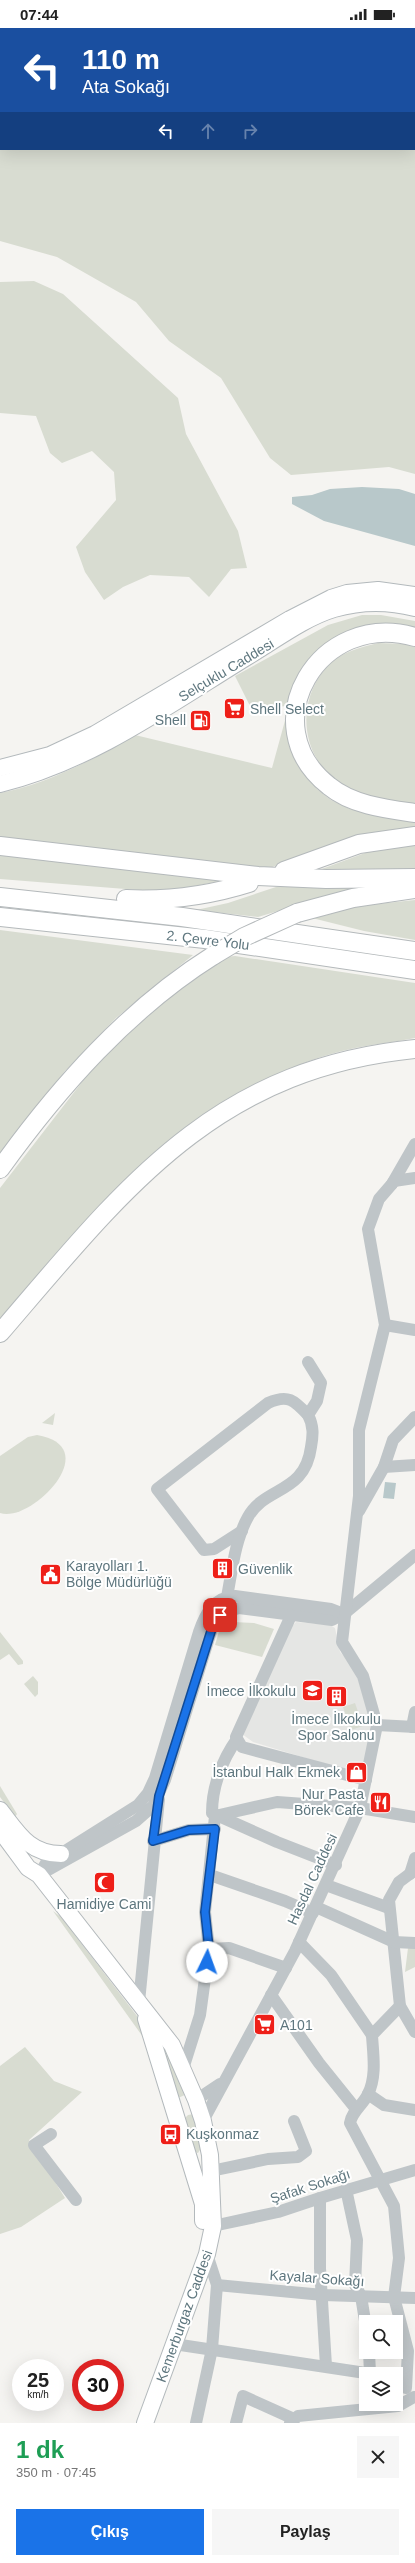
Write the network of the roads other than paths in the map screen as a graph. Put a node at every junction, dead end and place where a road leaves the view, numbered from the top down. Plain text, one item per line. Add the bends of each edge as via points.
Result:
1 (415, 595) edge
2 (415, 608) edge
3 (415, 637) edge
4 (0, 768) edge
5 (0, 784) edge
6 (415, 813) edge
7 (415, 836) edge
8 (0, 846) edge
9 (284, 871) dead end
10 (415, 878) edge
11 (249, 883) dead end
12 (415, 889) edge
13 (0, 897) edge
14 (32, 901) junction
15 (0, 917) edge
16 (415, 951) edge
17 (415, 970) edge
18 (415, 1049) edge
19 (415, 1144) edge
20 (0, 1169) edge
21 (415, 1178) edge
22 (392, 1184) junction
23 (385, 1325) junction
24 (415, 1330) edge
25 (0, 1333) edge
26 (308, 1362) dead end
27 (308, 1415) junction
28 (415, 1417) edge
29 (415, 1465) edge
30 (384, 1467) junction
31 (358, 1514) junction
32 (242, 1530) junction
33 (415, 1556) edge
34 (226, 1597) junction
35 (229, 1610) junction
36 (293, 1610) junction
37 (344, 1614) junction
38 (415, 1712) edge
39 (376, 1725) junction
40 (414, 1727) edge
41 (237, 1740) junction
42 (366, 1780) junction
43 (159, 1796) junction
44 (360, 1808) junction
45 (0, 1810) edge
46 (215, 1816) junction
47 (415, 1817) edge
48 (6, 1828) edge
49 (215, 1829) junction
50 (153, 1841) junction
51 (61, 1854) junction
52 (415, 1858) edge
53 (336, 1865) junction
54 (412, 1872) edge
55 (39, 1875) junction
56 (210, 1875) junction
57 (326, 1885) junction
58 (389, 1908) junction
59 (314, 1910) junction
60 (299, 1942) junction
61 (394, 1942) junction
62 (415, 1944) edge
63 (209, 1949) junction
64 (286, 1968) junction
65 (271, 1995) junction
66 (141, 2005) junction
67 (400, 2006) junction
68 (415, 2032) edge
69 (372, 2035) junction
70 (183, 2069) junction
71 (222, 2082) junction
72 (368, 2094) junction
73 (196, 2100) junction
74 (356, 2110) junction
75 (415, 2110) edge
76 (177, 2115) junction
77 (203, 2121) junction
78 (294, 2121) dead end
79 (51, 2134) dead end
80 (210, 2155) junction
81 (190, 2160) junction
82 (415, 2170) edge
83 (211, 2171) junction
84 (380, 2179) junction
85 (346, 2189) junction
86 (320, 2198) junction
87 (76, 2200) dead end
88 (213, 2226) junction
89 (207, 2254) junction
90 (217, 2285) junction
91 (323, 2294) junction
92 (361, 2296) junction
93 (394, 2297) junction
94 (415, 2298) edge
95 (364, 2315) edge
96 (174, 2344) junction
97 (212, 2349) junction
98 (326, 2366) junction
99 (359, 2372) edge
100 (408, 2391) edge
101 (292, 2421) edge
102 (134, 2423) edge
103 (145, 2423) edge
104 (196, 2423) edge
105 (236, 2423) edge

1 - 4 main road, Selçuklu Caddesi via 378,590 354,592 331,598 290,619 80,741 38,759
2 - 5 main road, Selçuklu Caddesi via 387,603 368,603 333,609 271,643 102,745 53,767
3 - 6 highway via 401,633 373,632 337,644 311,671 301,688 296,719 302,752 328,786 352,799
7 - 9 highway via 359,844
8 - 10 highway via 258,876 326,879
11 - 14 highway via 205,895 176,899 69,896
12 - 20 highway, bridge via 353,898 297,913 249,934 214,955 165,989 119,1030 58,1095
13 - 14 highway, 2. Çevre Yolu
14 - 16 highway, 2. Çevre Yolu via 230,923
15 - 17 highway, 2. Çevre Yolu via 219,941
18 - 25 highway via 376,1054 319,1067 259,1091 205,1122 132,1184
19 - 22 street
21 - 22 street via 394,1181
22 - 23 street via 379,1199 368,1229
23 - 24 street
23 - 31 street via 359,1430
26 - 27 street via 321,1383 316,1401
27 - 32 street via 313,1430 310,1456 305,1470 289,1485 258,1506
27 - 32 street via 288,1398 268,1403 156,1489 204,1550 214,1549
28 - 30 street via 393,1440
29 - 30 street
30 - 31 street
31 - 37 street, Hasdal Caddesi
32 - 34 street
33 - 37 street
34 - 35 street
34 - 36 street
34 - 51 street via 214,1604 204,1618 155,1778 148,1793 131,1810
35 - 36 street
35 - 43 street via 220,1615 213,1625
36 - 37 street via 331,1609
36 - 41 street via 236,1737
37 - 39 street, Hasdal Caddesi via 342,1642 363,1676
38 - 40 street
39 - 40 street
39 - 42 street, Hasdal Caddesi
41 - 42 street via 242,1747
41 - 46 street via 225,1756 219,1775 212,1803 212,1813
42 - 44 street, Hasdal Caddesi
43 - 50 street
43 - 55 street via 145,1815 136,1821
44 - 46 street via 277,1802
44 - 47 street
44 - 53 street, Hasdal Caddesi
45 - 48 main road
46 - 49 street
46 - 53 street
48 - 51 main road via 34,1849 49,1854
48 - 55 main road, Kemerburgaz Caddesi via 28,1868
49 - 50 street via 189,1830
49 - 56 street
50 - 66 street
51 - 55 street via 46,1863
52 - 54 street
53 - 57 street, Hasdal Caddesi
54 - 58 street via 399,1882 389,1900
55 - 66 main road, Kemerburgaz Caddesi
56 - 59 street
56 - 63 street via 205,1912
57 - 58 street
57 - 59 street, Hasdal Caddesi
58 - 61 street
59 - 60 street, Hasdal Caddesi
59 - 61 street
60 - 64 street, Hasdal Caddesi
60 - 69 street via 331,1975
61 - 62 street
61 - 67 street
63 - 64 street via 229,1948
63 - 70 street via 200,2015
64 - 65 street, Hasdal Caddesi
65 - 71 street, Hasdal Caddesi
65 - 74 street via 319,2064
66 - 70 main road, Kemerburgaz Caddesi via 172,2045
66 - 76 main road, Kemerburgaz Caddesi
67 - 68 street
67 - 69 street
69 - 72 street via 374,2075
70 - 73 main road, Kemerburgaz Caddesi
71 - 73 street, Hasdal Caddesi via 217,2088
71 - 77 street, Hasdal Caddesi
72 - 74 street
72 - 75 street via 384,2105
73 - 76 main road via 184,2106
73 - 77 main road, Kemerburgaz Caddesi
74 - 84 street via 351,2117 352,2128
76 - 81 main road, Kemerburgaz Caddesi
77 - 80 main road, Kemerburgaz Caddesi
78 - 83 street via 306,2151 298,2157 268,2159
79 - 87 street via 34,2145
80 - 81 main road via 204,2162 195,2163
80 - 83 main road, Kemerburgaz Caddesi
81 - 102 main road, Kemerburgaz Caddesi via 203,2204 201,2243
82 - 84 street, Şafak Sokağı
83 - 88 main road, Kemerburgaz Caddesi
84 - 85 street, Şafak Sokağı
84 - 93 street via 394,2206 399,2258
85 - 86 street, Şafak Sokağı
85 - 92 street via 357,2240 355,2285
86 - 88 street, Şafak Sokağı via 278,2212
86 - 91 street
88 - 89 main road, Kemerburgaz Caddesi
89 - 90 street
89 - 96 main road, Kemerburgaz Caddesi
90 - 91 street, Kayalar Sokağı
90 - 97 street
91 - 92 street, Kayalar Sokağı
91 - 98 street
92 - 93 street, Kayalar Sokağı
92 - 95 street
93 - 94 street, Kayalar Sokağı
93 - 100 street via 408,2351
96 - 97 street
96 - 103 main road, Kemerburgaz Caddesi
97 - 98 street
97 - 104 street
98 - 99 street
100 - 101 street via 398,2406 298,2416
101 - 105 street via 244,2396

